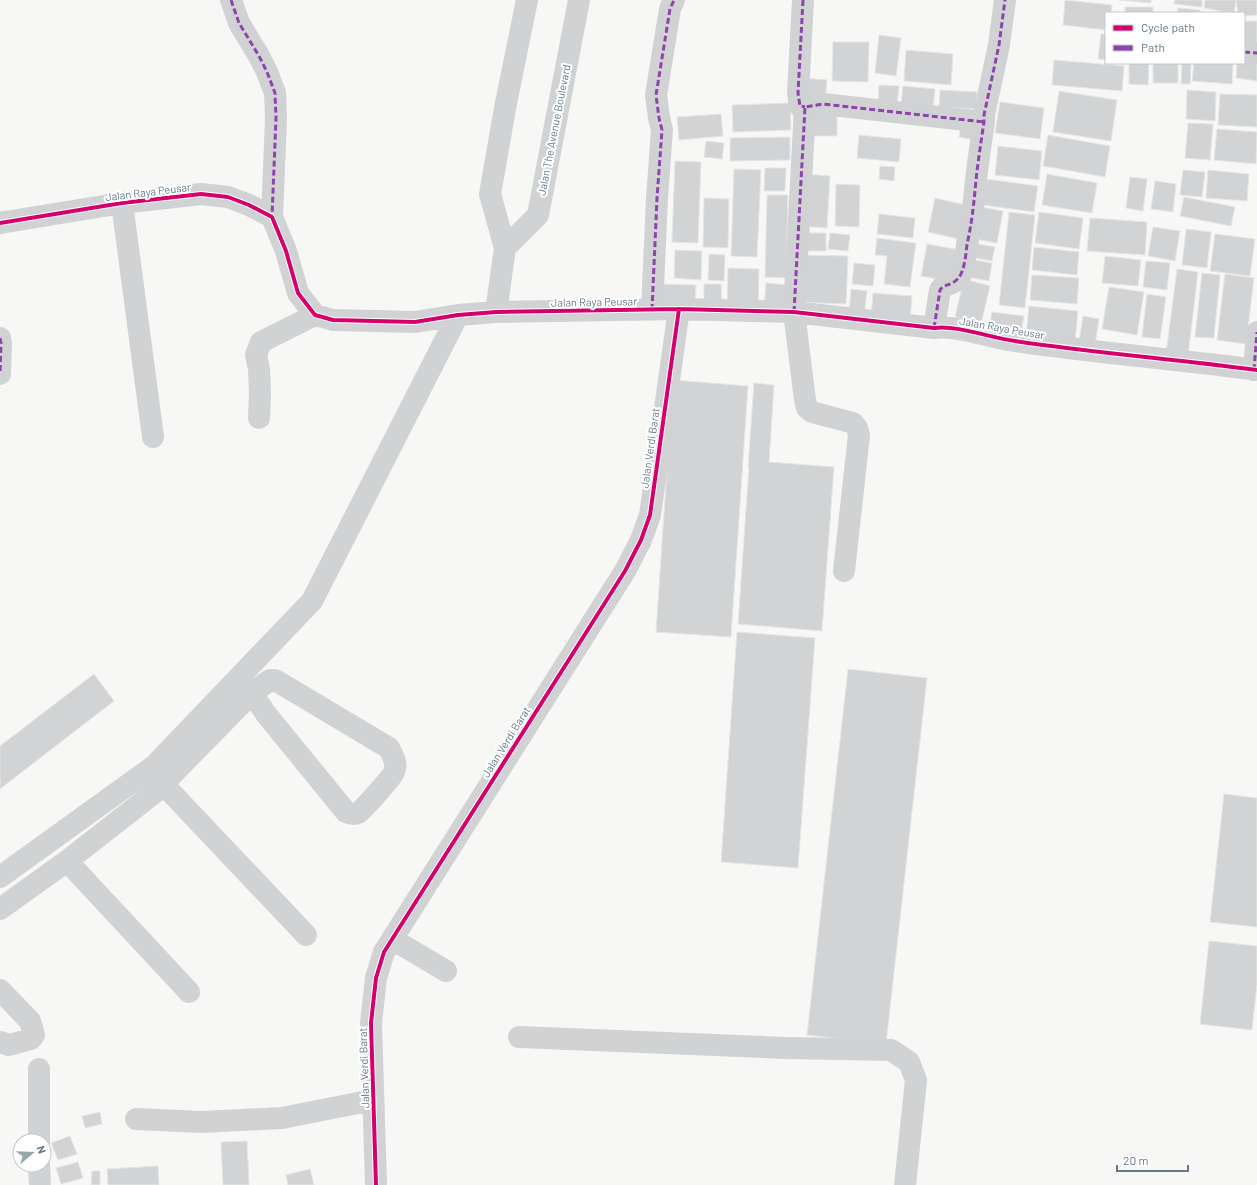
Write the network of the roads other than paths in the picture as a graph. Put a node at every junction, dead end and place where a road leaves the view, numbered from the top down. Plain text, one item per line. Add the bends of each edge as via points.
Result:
1 (231, 0) edge
2 (527, 0) edge
3 (579, 0) edge
4 (674, 0) edge
5 (803, 0) edge
6 (1005, 0) edge
7 (1245, 52) edge
8 (1257, 53) edge
9 (805, 107) junction
10 (984, 122) junction
11 (122, 203) junction
12 (272, 217) junction
13 (0, 223) edge
14 (505, 248) junction
15 (679, 309) junction
16 (652, 310) junction
17 (496, 312) junction
18 (794, 312) junction
19 (315, 314) junction
20 (458, 315) junction
21 (934, 328) junction
22 (1257, 332) edge
23 (0, 338) edge
24 (1255, 370) edge
25 (0, 374) edge
26 (259, 418) dead end
27 (153, 437) dead end
28 (844, 571) dead end
29 (252, 693) junction
30 (163, 784) junction
31 (67, 861) junction
32 (0, 877) edge
33 (0, 909) edge
34 (306, 935) dead end
35 (392, 939) junction
36 (446, 971) dead end
37 (0, 990) edge
38 (189, 992) dead end
39 (519, 1037) dead end
40 (0, 1042) edge
41 (39, 1069) dead end
42 (373, 1100) junction
43 (136, 1119) dead end
44 (39, 1133) edge
45 (39, 1173) edge
46 (40, 1185) edge
47 (376, 1185) edge
48 (905, 1185) edge

1 - 12 street via 239,23 259,56 275,94
2 - 14 street via 490,194
3 - 14 street, Jalan The Avenue Boulevard via 538,215
4 - 16 street via 670,9 656,95 662,130
5 - 9 street via 798,93 800,106
6 - 10 street
7 - 8 street
9 - 10 street via 823,104
9 - 18 street
10 - 21 street via 973,218 962,269 953,284 941,288
11 - 12 street, Jalan Raya Peusar via 200,194 228,197
11 - 13 street, Jalan Raya Peusar
11 - 27 street
12 - 19 street via 286,251 298,293
14 - 17 street
15 - 16 street, Jalan Raya Peusar
15 - 18 street, Jalan Raya Peusar
15 - 35 street, Jalan Verdi Barat via 650,515 641,540 625,571
16 - 17 street, Jalan Raya Peusar
17 - 20 street, Jalan Raya Peusar
18 - 21 street, Jalan Raya Peusar
18 - 28 street via 807,408 812,412 853,423 859,435
19 - 20 street, Jalan Raya Peusar via 334,320 415,322
19 - 26 street via 261,342 256,355 259,369
20 - 32 street via 312,601 154,766
21 - 24 street, Jalan Raya Peusar via 1013,341
22 - 24 street
23 - 25 street
29 - 29 street via 270,680 275,680 389,748 396,760 394,772 357,814 346,812 266,714
29 - 30 street
30 - 31 street
30 - 34 street
31 - 33 street
31 - 38 street
35 - 36 street
35 - 42 street, Jalan Verdi Barat via 384,952 376,978 371,1023
37 - 40 street via 30,1021 34,1035 31,1039 9,1045
39 - 48 street via 891,1050 909,1062 916,1080
41 - 44 street
42 - 43 street via 282,1118 202,1122
42 - 47 street, Jalan Verdi Barat
45 - 46 street

